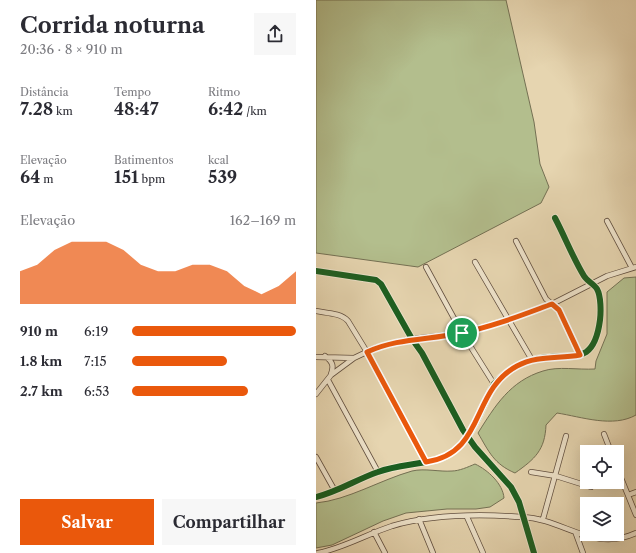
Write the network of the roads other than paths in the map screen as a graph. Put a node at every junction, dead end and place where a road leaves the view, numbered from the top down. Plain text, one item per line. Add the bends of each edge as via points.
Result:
1 (555, 218) dead end
2 (608, 221) dead end
3 (516, 241) dead end
4 (475, 262) dead end
5 (426, 267) dead end
6 (634, 268) edge
7 (316, 271) edge
8 (592, 284) junction
9 (552, 304) junction
10 (316, 312) edge
11 (508, 320) junction
12 (462, 333) junction
13 (412, 339) junction
14 (367, 352) junction
15 (580, 355) junction
16 (325, 356) junction
17 (316, 357) edge
18 (354, 358) junction
19 (532, 360) junction
20 (331, 375) junction
21 (328, 380) junction
22 (494, 384) junction
23 (316, 394) edge
24 (604, 434) dead end
25 (566, 436) dead end
26 (468, 438) junction
27 (608, 445) edge
28 (316, 456) edge
29 (426, 462) junction
30 (378, 472) junction
31 (531, 472) dead end
32 (556, 476) junction
33 (580, 484) edge
34 (624, 485) edge
35 (335, 491) junction
36 (636, 492) edge
37 (628, 495) junction
38 (316, 497) edge
39 (636, 515) edge
40 (467, 516) junction
41 (523, 517) junction
42 (419, 519) junction
43 (543, 519) junction
44 (374, 532) junction
45 (636, 533) edge
46 (576, 534) junction
47 (318, 553) edge
48 (385, 553) edge
49 (433, 553) edge
50 (483, 553) edge
51 (534, 553) edge
52 (583, 553) edge

1 - 8 street via 585,278
2 - 6 street
3 - 9 street via 546,299
4 - 11 street
5 - 12 street
6 - 8 street via 607,276
7 - 13 street via 376,280 381,284
8 - 9 street
8 - 15 street via 599,295 599,332 594,344
9 - 11 street
9 - 15 street via 559,310
10 - 14 street via 345,317
11 - 12 street
11 - 19 street
12 - 13 street
12 - 22 street
13 - 14 street
13 - 26 street
14 - 18 street
14 - 29 street
15 - 19 street
16 - 17 street
16 - 18 street
16 - 20 street via 331,360 334,367
18 - 20 street
19 - 22 street via 509,371
20 - 21 street
21 - 23 street
21 - 30 street
22 - 26 street
24 - 27 street
25 - 32 street
26 - 29 street via 452,454
26 - 41 street via 511,487
28 - 35 street
29 - 30 street
30 - 35 street
31 - 32 street
32 - 33 street
32 - 43 street
34 - 37 street
35 - 38 street
36 - 37 street
37 - 39 street
40 - 41 street
40 - 42 street
40 - 50 street
41 - 43 street
41 - 51 street
42 - 44 street
42 - 49 street
43 - 46 street
44 - 47 street via 348,544
44 - 48 street
45 - 46 street via 615,541
46 - 52 street

